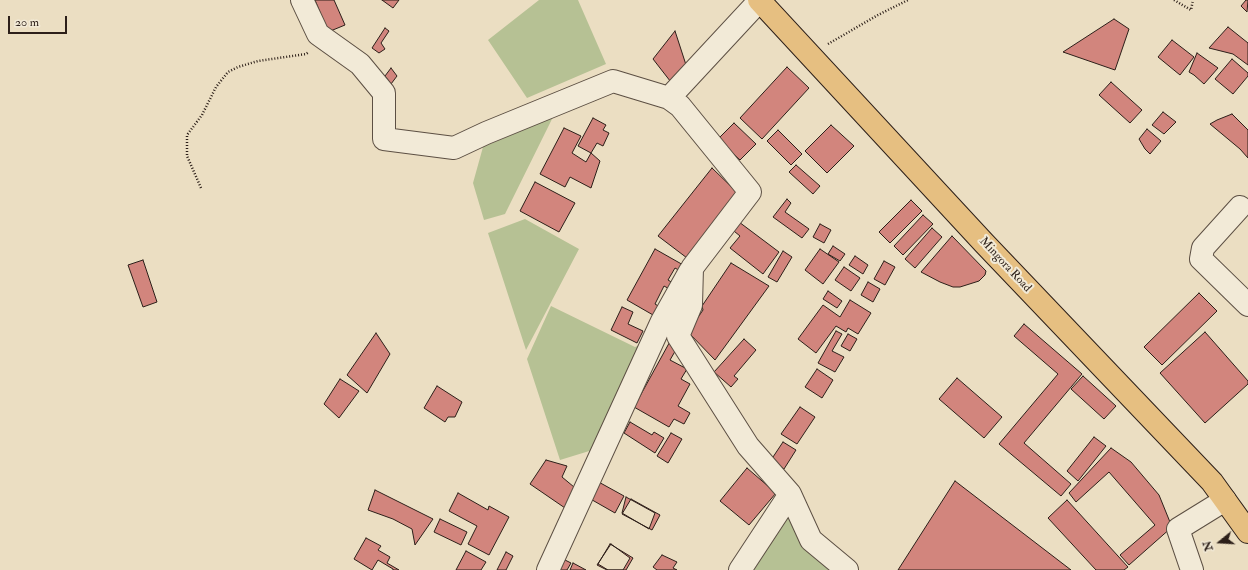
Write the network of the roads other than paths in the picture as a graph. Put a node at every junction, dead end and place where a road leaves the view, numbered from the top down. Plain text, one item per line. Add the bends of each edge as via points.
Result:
1 (302, 0) edge
2 (760, 0) edge
3 (669, 98) junction
4 (1240, 207) dead end
5 (692, 268) junction
6 (1248, 305) edge
7 (790, 494) junction
8 (1224, 500) junction
9 (1248, 532) edge
10 (548, 570) edge
11 (740, 570) edge
12 (847, 570) edge
13 (1192, 570) edge

1 - 3 street via 318,34 360,64 384,93 384,139 454,148 613,81
2 - 3 street
2 - 8 main road, Mingora Road via 984,242 1212,482
3 - 5 street via 680,106 750,192
4 - 6 street via 1203,248 1201,259
5 - 7 street via 691,305 678,336 748,446
5 - 10 street via 662,321
7 - 11 street
7 - 12 street via 811,540
8 - 9 main road, Mingora Road
8 - 13 street via 1178,529

